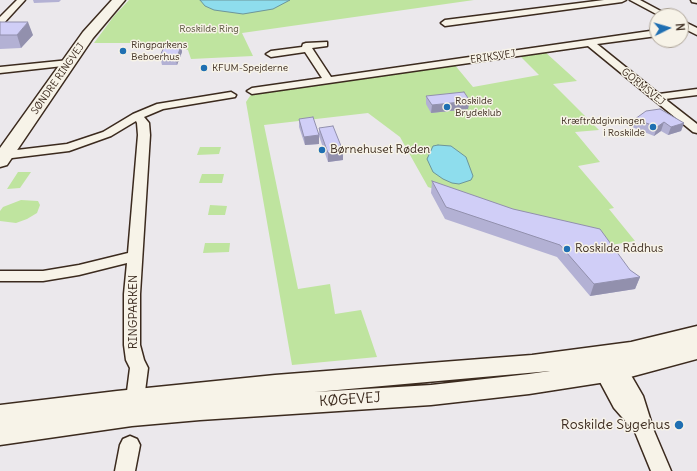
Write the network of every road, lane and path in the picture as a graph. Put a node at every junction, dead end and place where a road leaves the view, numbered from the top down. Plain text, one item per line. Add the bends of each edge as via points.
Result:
1 (20, 0) edge
2 (119, 0) edge
3 (622, 0) edge
4 (634, 0) edge
5 (650, 8) edge
6 (0, 22) edge
7 (445, 23) dead end
8 (649, 34) edge
9 (590, 42) junction
10 (324, 44) dead end
11 (308, 49) junction
12 (271, 54) dead end
13 (69, 63) junction
14 (0, 70) edge
15 (328, 80) junction
16 (252, 91) dead end
17 (697, 92) edge
18 (231, 95) dead end
19 (656, 97) junction
20 (137, 116) junction
21 (697, 130) edge
22 (2, 158) edge
23 (136, 256) junction
24 (0, 276) edge
25 (697, 335) edge
26 (697, 350) edge
27 (607, 363) junction
28 (134, 407) junction
29 (0, 416) edge
30 (0, 434) edge
31 (130, 445) dead end
32 (125, 471) edge
33 (661, 471) edge

1 - 6 street
2 - 13 main road, SØNDRE RINGVEJ via 88,35
3 - 7 street
4 - 5 street
8 - 9 street, ERIKSVEJ
9 - 15 street, ERIKSVEJ
9 - 19 street, GORMSVEJ
10 - 11 street via 306,46
11 - 12 street
11 - 15 street
13 - 14 street
13 - 22 main road, SØNDRE RINGVEJ
15 - 16 street, ERIKSVEJ
17 - 19 street
18 - 20 street via 175,102
19 - 21 street, GORMSVEJ
20 - 22 street via 107,134 69,147
20 - 23 street, RINGPARKEN via 143,123 144,135
23 - 24 street, RINGPARKEN via 43,276
23 - 28 street, RINGPARKEN via 132,294 132,344 134,360 139,368
25 - 27 street, KØGEVEJ
26 - 27 street, KØGEVEJ
27 - 28 street, KØGEVEJ via 529,384 431,395 200,409
27 - 33 street via 620,403 644,431
28 - 29 street, KØGEVEJ
28 - 30 street, KØGEVEJ
31 - 32 street

